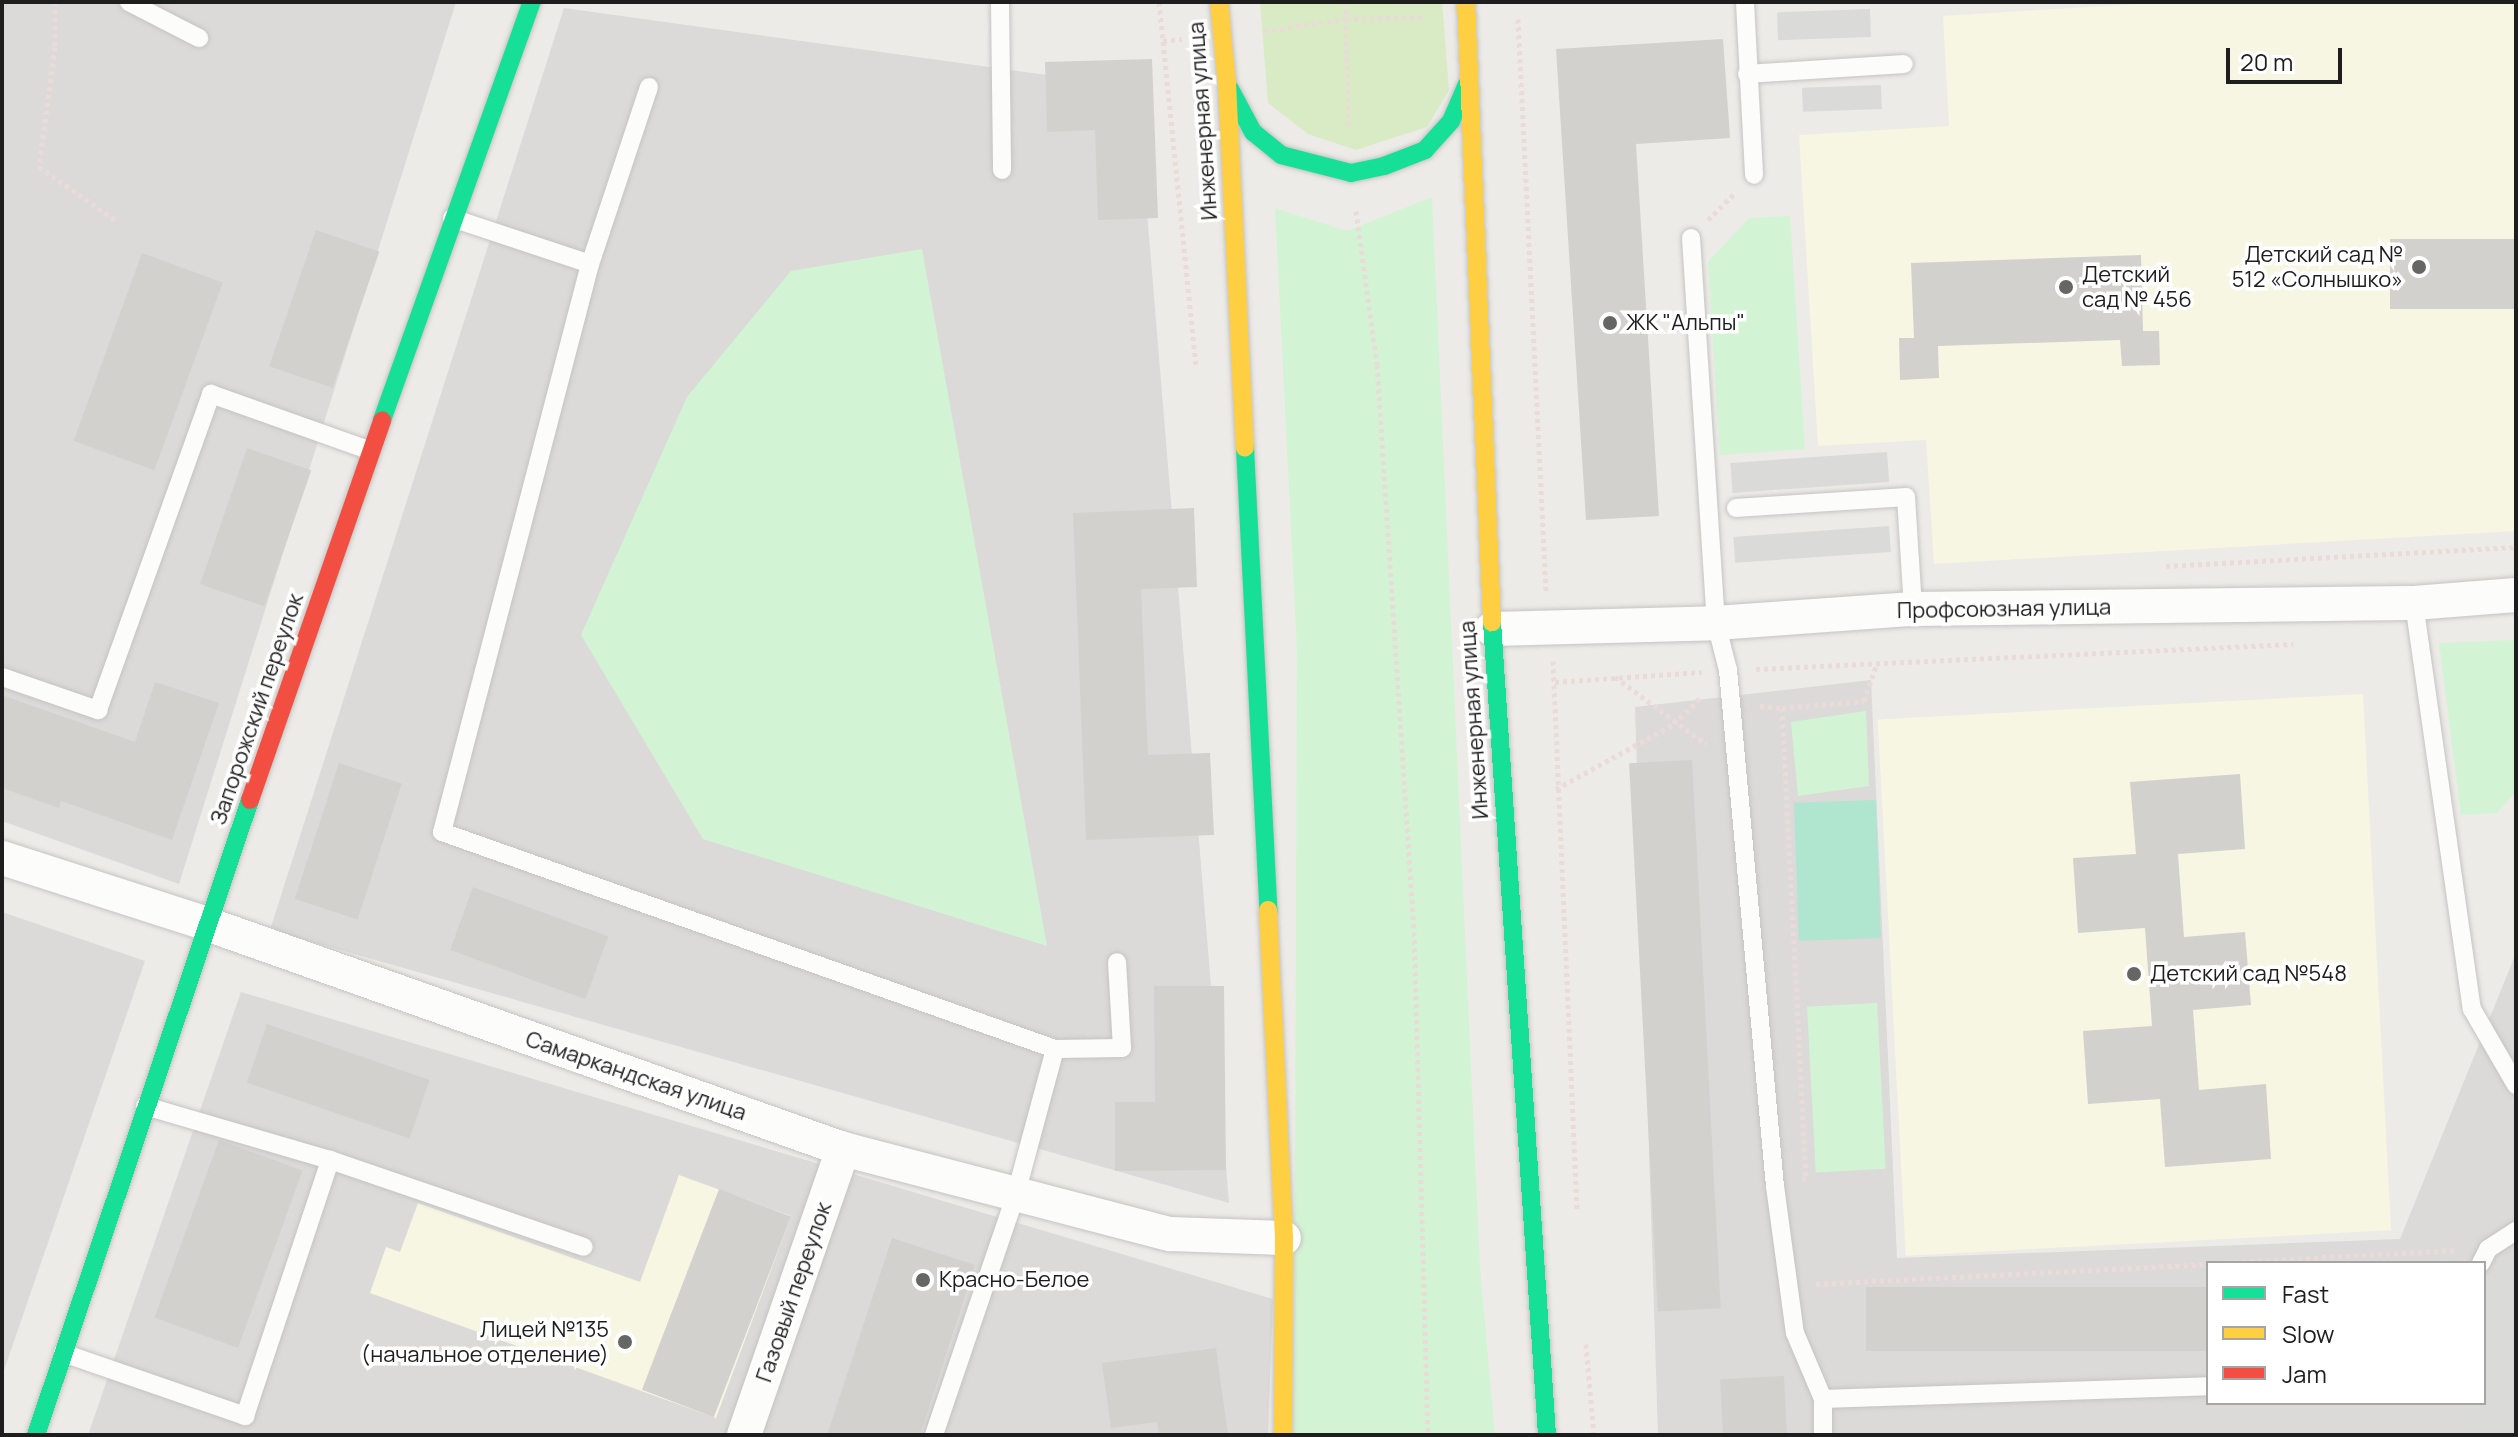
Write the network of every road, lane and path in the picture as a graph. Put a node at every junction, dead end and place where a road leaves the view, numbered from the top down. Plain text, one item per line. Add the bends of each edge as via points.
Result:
1 (55, 2) edge
2 (129, 2) edge
3 (532, 2) edge
4 (1000, 2) edge
5 (1219, 2) edge
6 (1345, 2) edge
7 (1745, 2) edge
8 (1466, 9) edge
9 (1346, 19) junction
10 (1518, 19) dead end
11 (1221, 37) junction
12 (199, 38) dead end
13 (1163, 41) dead end
14 (1904, 64) dead end
15 (1747, 74) junction
16 (1227, 84) junction
17 (1467, 84) junction
18 (649, 87) dead end
19 (1002, 170) dead end
20 (1351, 173) junction
21 (1754, 175) joint
22 (452, 218) junction
23 (117, 221) dead end
24 (1691, 238) joint
25 (590, 264) junction
26 (374, 452) junction
27 (1736, 508) dead end
28 (2516, 595) edge
29 (2414, 603) junction
30 (1913, 609) junction
31 (1716, 623) junction
32 (1547, 624) junction
33 (1492, 629) junction
34 (2306, 644) dead end
35 (1877, 664) junction
36 (1758, 669) junction
37 (1728, 670) junction
38 (2, 677) edge
39 (1615, 677) junction
40 (1555, 682) junction
41 (1759, 682) dead end
42 (1760, 695) dead end
43 (1782, 708) junction
44 (1674, 724) junction
45 (1736, 751) junction
46 (1556, 789) junction
47 (2, 858) edge
48 (207, 924) junction
49 (1117, 962) dead end
50 (1055, 1049) junction
51 (2516, 1085) edge
52 (144, 1106) junction
53 (843, 1149) junction
54 (330, 1160) junction
55 (1775, 1186) junction
56 (1016, 1194) junction
57 (1577, 1218) dead end
58 (2516, 1231) edge
59 (1284, 1238) junction
60 (584, 1247) dead end
61 (2485, 1256) edge
62 (2294, 1261) edge
63 (2206, 1264) edge
64 (1791, 1285) junction
65 (1585, 1338) dead end
66 (63, 1353) junction
67 (2206, 1386) edge
68 (1823, 1399) junction
69 (36, 1435) edge
70 (744, 1435) edge
71 (934, 1435) edge
72 (1283, 1435) edge
73 (1428, 1435) edge
74 (1547, 1435) edge
75 (1594, 1435) edge
76 (1823, 1435) edge

1 - 23 path via 55,47 39,167
2 - 12 lane
3 - 22 street, Запорожский переулок
4 - 19 lane
5 - 11 street, Инженерная улица
6 - 9 path
7 - 15 lane
8 - 9 path
8 - 17 street, Инженерная улица
9 - 11 path
9 - 20 path
10 - 32 path
11 - 13 path
11 - 16 street, Инженерная улица
14 - 15 lane
15 - 21 lane
16 - 20 street via 1253,132 1281,155
16 - 59 street, Инженерная улица
17 - 20 street via 1451,121 1425,150
17 - 33 street, Инженерная улица
18 - 25 lane
20 - 73 path via 1377,365 1414,932
21 - 24 path
22 - 25 lane
22 - 26 street, Запорожский переулок
24 - 31 lane
25 - 50 lane via 442,832
26 - 38 lane via 211,394 98,710
26 - 48 street, Запорожский переулок
27 - 30 lane via 1906,497
28 - 29 street, Профсоюзная улица
29 - 30 street, Профсоюзная улица
29 - 51 lane via 2472,1009
30 - 31 street, Профсоюзная улица
31 - 32 street, Профсоюзная улица
31 - 37 lane
32 - 33 street, Профсоюзная улица
32 - 40 path
33 - 74 street, Инженерная улица
34 - 35 path
35 - 36 path
35 - 43 path via 1864,701
36 - 37 path
36 - 41 path
37 - 39 path
37 - 45 lane
39 - 40 path
39 - 44 path
40 - 46 path
42 - 43 path via 1760,708
43 - 55 path via 1806,1178
44 - 45 path via 1720,753
44 - 46 path
45 - 55 lane
46 - 57 path
47 - 48 street, Самаркандская улица
48 - 52 street, Запорожский переулок
48 - 53 street, Самаркандская улица
49 - 50 lane via 1122,1048
50 - 56 lane
52 - 54 lane
52 - 66 street, Запорожский переулок
53 - 56 street, Самаркандская улица
53 - 70 street, Газовый переулок
54 - 60 lane
54 - 66 lane via 245,1416
55 - 64 lane
56 - 59 street, Самаркандская улица via 1170,1234
56 - 71 lane
58 - 61 lane
59 - 72 street, Инженерная улица
61 - 62 path
63 - 64 path
64 - 68 lane via 1795,1333
65 - 75 path
66 - 69 street, Запорожский переулок
67 - 68 lane
68 - 76 lane

